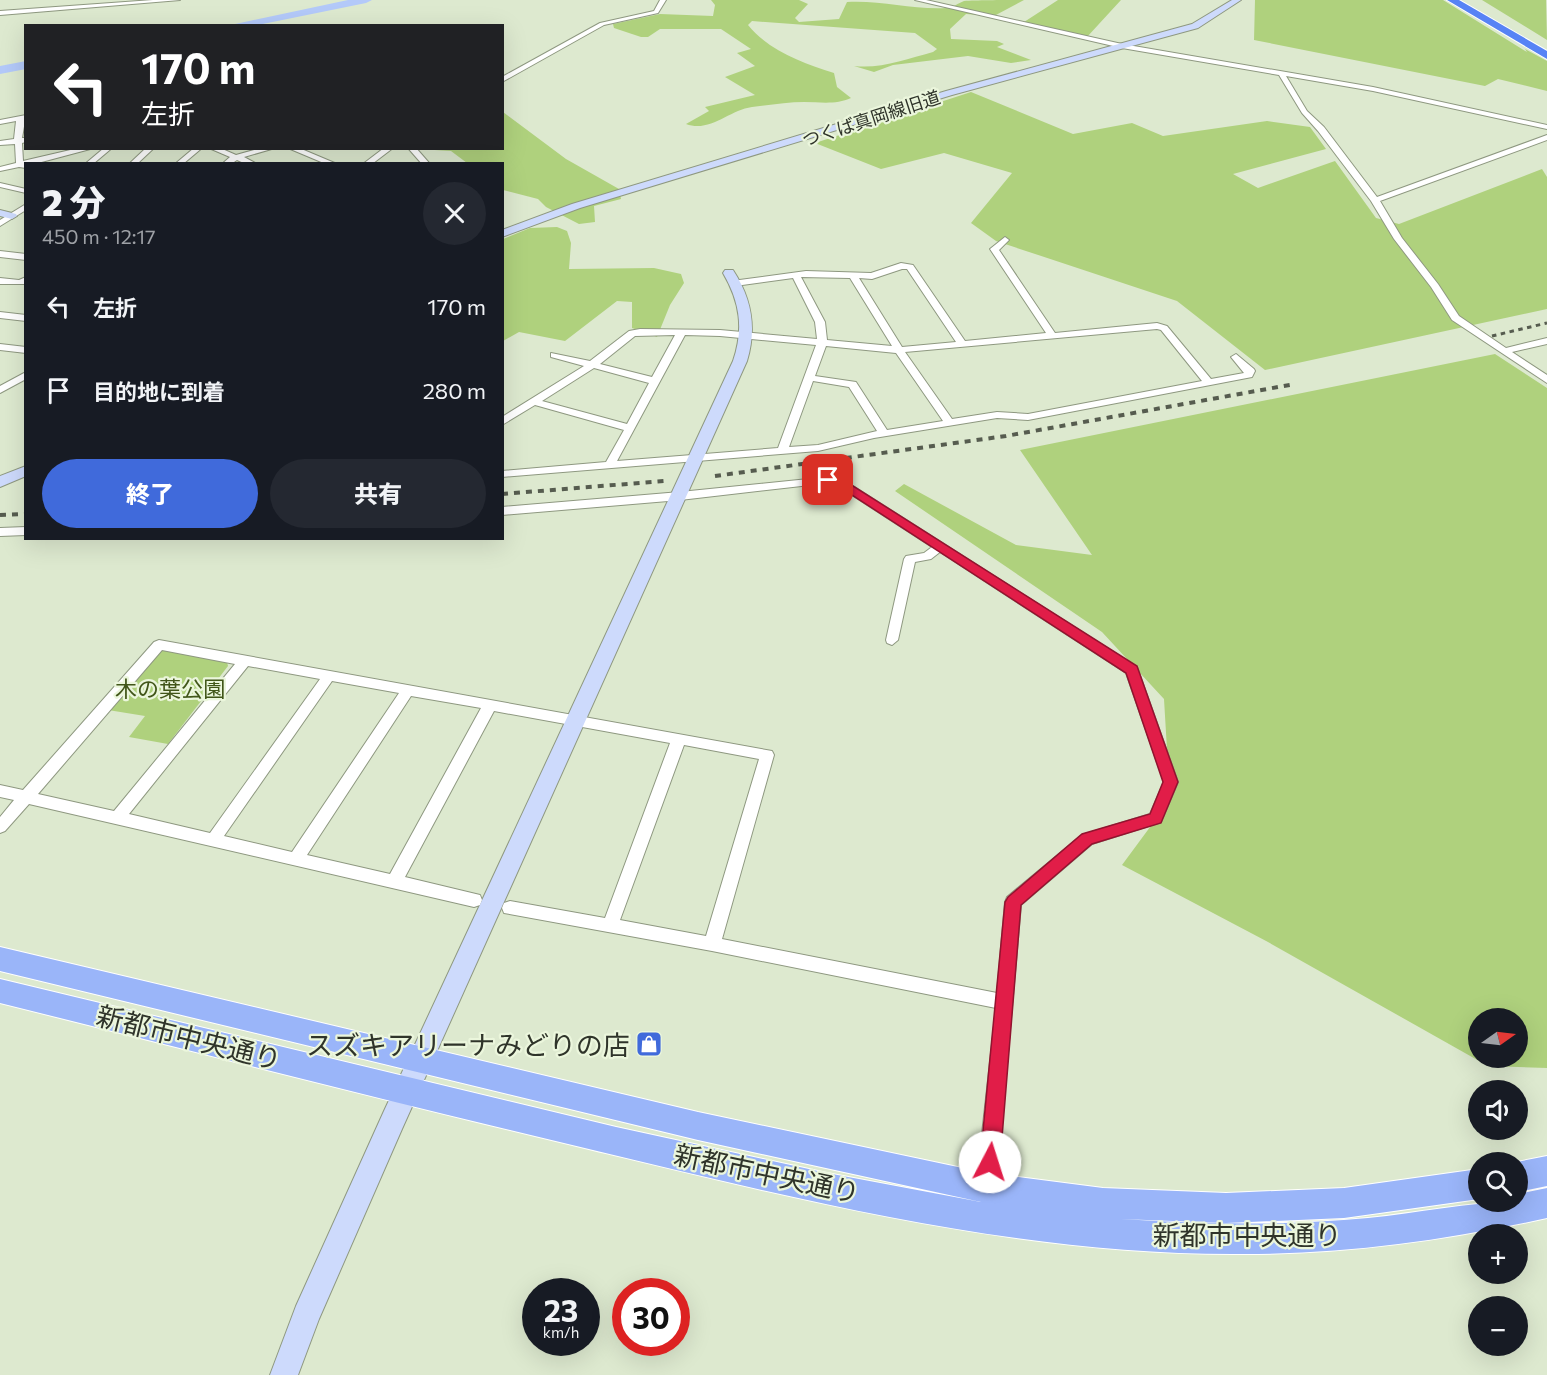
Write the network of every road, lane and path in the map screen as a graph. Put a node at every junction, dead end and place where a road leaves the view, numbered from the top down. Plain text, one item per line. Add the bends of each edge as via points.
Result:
1 (177, 0) edge
2 (663, 0) edge
3 (918, 0) edge
4 (1237, 0) edge
5 (1452, 0) edge
6 (1464, 0) edge
7 (0, 13) edge
8 (1122, 46) junction
9 (1547, 50) edge
10 (1547, 56) edge
11 (1281, 74) junction
12 (504, 79) edge
13 (23, 118) edge
14 (0, 122) edge
15 (1547, 127) edge
16 (1547, 137) edge
17 (22, 140) edge
18 (0, 144) edge
19 (106, 150) edge
20 (150, 150) edge
21 (196, 150) edge
22 (217, 150) edge
23 (264, 150) edge
24 (296, 150) edge
25 (387, 150) edge
26 (413, 150) edge
27 (66, 151) edge
28 (236, 157) junction
29 (32, 162) edge
30 (91, 162) edge
31 (134, 162) edge
32 (180, 162) edge
33 (228, 162) edge
34 (249, 162) edge
35 (329, 162) edge
36 (369, 162) edge
37 (425, 162) edge
38 (23, 165) edge
39 (0, 169) edge
40 (0, 185) edge
41 (24, 191) edge
42 (1375, 200) junction
43 (24, 207) edge
44 (6, 214) edge
45 (0, 224) edge
46 (504, 232) edge
47 (1005, 240) dead end
48 (0, 254) edge
49 (24, 257) edge
50 (853, 276) junction
51 (732, 278) joint
52 (797, 278) dead end
53 (0, 281) edge
54 (24, 281) edge
55 (0, 315) edge
56 (24, 318) edge
57 (682, 332) junction
58 (747, 335) junction
59 (1053, 336) junction
60 (1547, 341) edge
61 (822, 343) junction
62 (962, 344) junction
63 (0, 347) edge
64 (24, 350) edge
65 (899, 350) junction
66 (1504, 351) junction
67 (554, 355) dead end
68 (1236, 357) dead end
69 (592, 365) junction
70 (24, 376) edge
71 (810, 378) junction
72 (1547, 380) edge
73 (656, 381) junction
74 (1209, 383) junction
75 (2, 387) edge
76 (534, 402) junction
77 (504, 421) edge
78 (949, 422) junction
79 (630, 428) junction
80 (884, 434) junction
81 (782, 451) junction
82 (697, 459) junction
83 (609, 466) junction
84 (24, 471) edge
85 (504, 474) edge
86 (0, 482) edge
87 (680, 496) junction
88 (504, 511) edge
89 (24, 531) edge
90 (0, 532) edge
91 (940, 547) junction
92 (892, 640) dead end
93 (245, 661) junction
94 (329, 676) junction
95 (408, 690) junction
96 (490, 705) junction
97 (578, 721) junction
98 (679, 739) junction
99 (0, 791) edge
100 (26, 796) junction
101 (117, 818) junction
102 (0, 827) edge
103 (213, 840) junction
104 (296, 859) junction
105 (394, 882) junction
106 (474, 900) dead end
107 (510, 908) dead end
108 (610, 925) junction
109 (712, 944) junction
110 (0, 959) edge
111 (0, 991) edge
112 (1005, 1002) junction
113 (422, 1058) junction
114 (406, 1092) junction
115 (1547, 1171) edge
116 (1528, 1175) edge
117 (1468, 1186) edge
118 (986, 1188) junction
119 (1547, 1203) edge
120 (284, 1375) edge

1 - 7 street
2 - 12 street via 656,12 602,24
3 - 8 street
4 - 8 street, つくば真岡線旧道 via 1195,26
5 - 10 highway
6 - 9 highway
8 - 11 street
8 - 46 street, つくば真岡線旧道 via 949,93 576,206
11 - 15 street via 1373,89
11 - 42 street via 1304,112
13 - 14 street
13 - 17 street
16 - 42 street
17 - 18 street
17 - 38 street
19 - 30 street
20 - 31 street
21 - 32 street
22 - 28 street
23 - 28 street
24 - 35 street
25 - 36 street
26 - 37 street
27 - 29 street
28 - 33 street
28 - 34 street
38 - 39 street
40 - 41 street
42 - 66 street via 1455,318
43 - 44 street
44 - 45 street
47 - 59 street via 994,249
48 - 49 street
50 - 51 street
50 - 62 street via 910,267
50 - 65 street
51 - 58 street via 744,304
52 - 61 street via 820,322
53 - 54 street
55 - 56 street
57 - 58 street
57 - 69 street via 632,333
57 - 73 street
58 - 61 street
58 - 82 street via 740,361
59 - 62 street
59 - 74 street via 1164,328
60 - 66 street
61 - 65 street
61 - 71 street
62 - 65 street
63 - 64 street
65 - 78 street
66 - 72 street
67 - 69 street
68 - 74 street via 1250,371 1248,375
69 - 73 street
69 - 76 street
70 - 75 street
71 - 80 street via 852,384
71 - 81 street
73 - 79 street
74 - 78 street via 1028,417 998,415
76 - 77 street
76 - 79 street
78 - 80 street
79 - 83 street
80 - 81 street
81 - 82 street
82 - 83 street
82 - 87 street
83 - 85 street
84 - 86 street
87 - 88 street
87 - 91 street via 835,480
87 - 97 street
89 - 90 street
91 - 92 street via 927,556 910,559
91 - 112 street via 1132,670 1171,782 1156,818 1087,839 1013,902
93 - 94 street
93 - 100 street via 159,645
93 - 101 street
94 - 95 street
94 - 103 street
95 - 96 street
95 - 104 street
96 - 97 street
96 - 105 street
97 - 98 street
97 - 113 street
98 - 108 street
98 - 109 street via 767,754
99 - 100 street
100 - 101 street
100 - 102 street
101 - 103 street
103 - 104 street
104 - 105 street
105 - 106 street
107 - 108 street
108 - 109 street
109 - 112 street
110 - 113 main road, 新都市中央通り
111 - 114 main road, 新都市中央通り
112 - 118 street
113 - 114 street
113 - 118 main road, 新都市中央通り via 698,1126
114 - 119 main road, 新都市中央通り via 834,1189 984,1216 1183,1238 1293,1238 1365,1233
114 - 120 street via 306,1316
115 - 116 main road
117 - 118 main road, 新都市中央通り via 1344,1203 1226,1208 1102,1203

